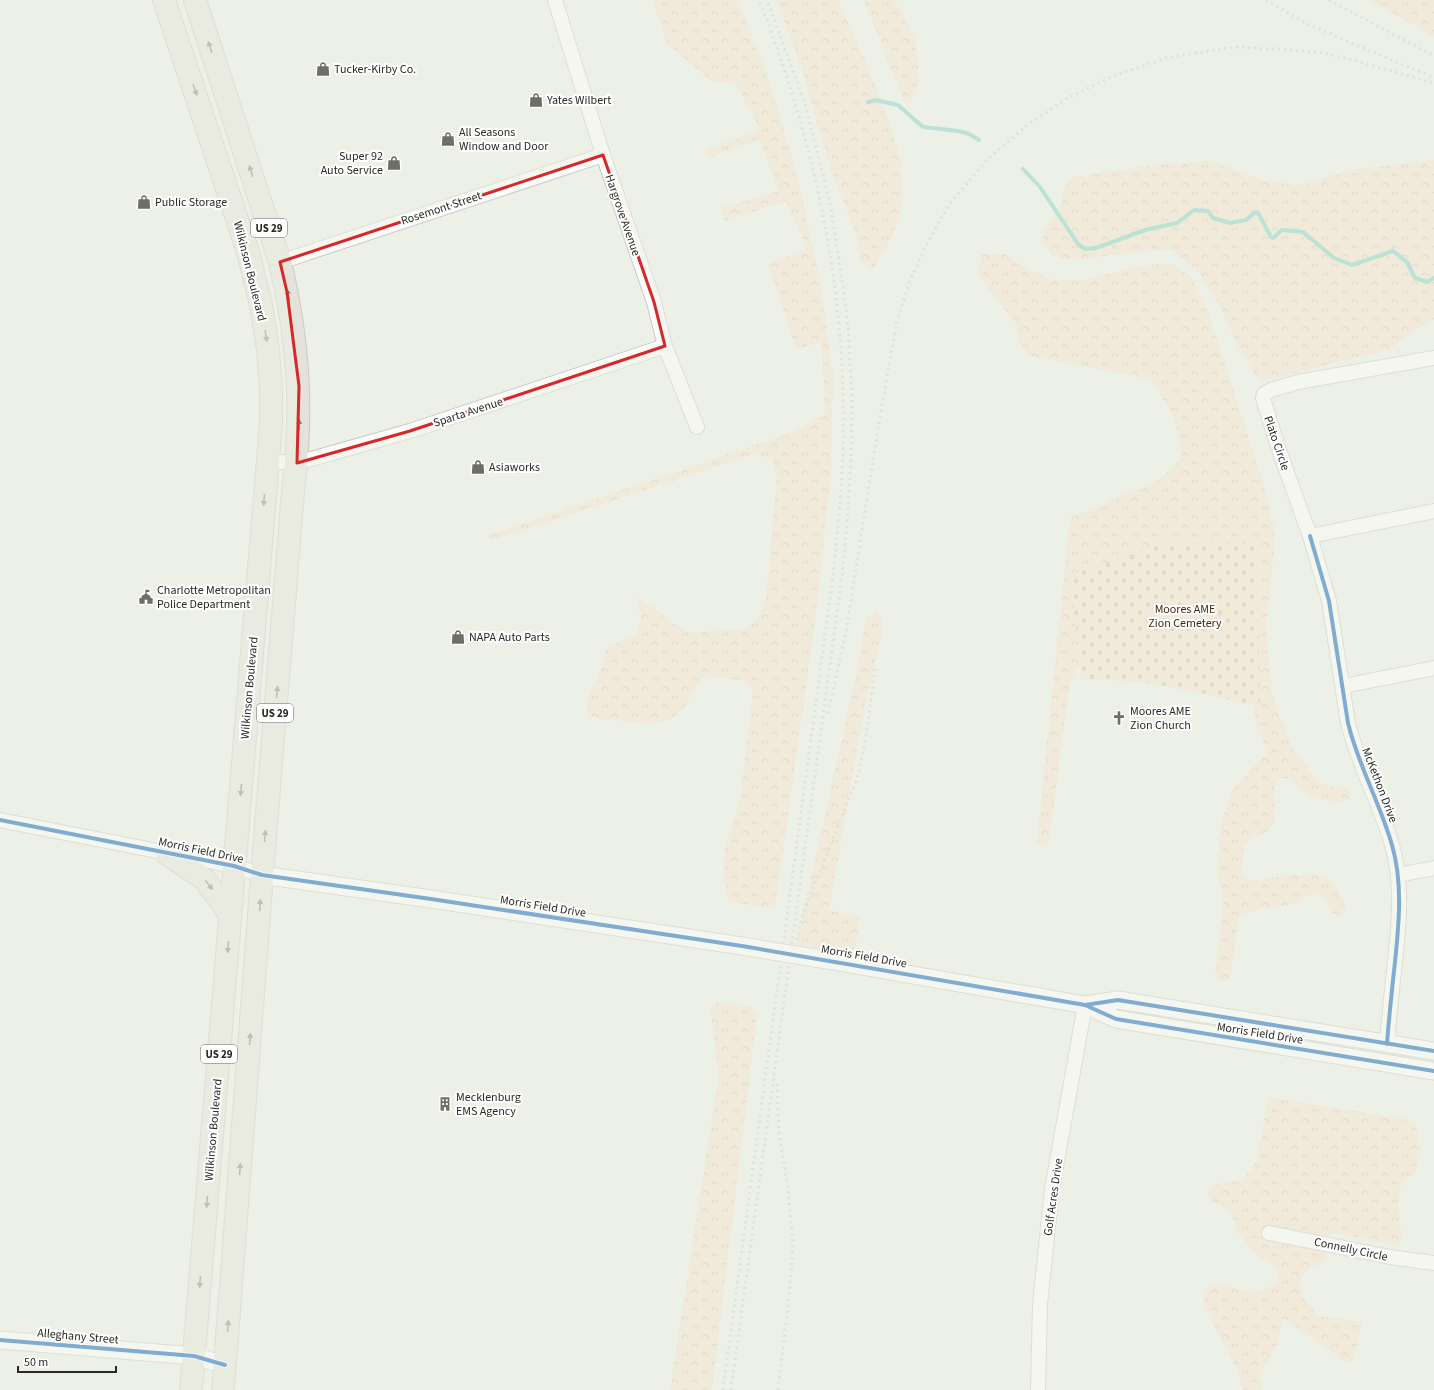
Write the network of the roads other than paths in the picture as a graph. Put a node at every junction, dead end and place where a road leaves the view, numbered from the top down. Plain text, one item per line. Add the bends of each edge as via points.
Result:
1 (164, 0) edge
2 (195, 0) edge
3 (555, 0) edge
4 (603, 155) junction
5 (280, 262) junction
6 (665, 346) junction
7 (1434, 358) edge
8 (696, 427) dead end
9 (268, 461) junction
10 (297, 464) junction
11 (1434, 511) edge
12 (1310, 536) junction
13 (1434, 668) edge
14 (1343, 686) junction
15 (0, 820) edge
16 (167, 854) junction
17 (234, 866) junction
18 (1434, 868) edge
19 (262, 875) junction
20 (1398, 875) junction
21 (230, 916) junction
22 (1085, 1005) junction
23 (1387, 1044) junction
24 (1434, 1051) edge
25 (1434, 1071) edge
26 (1269, 1233) dead end
27 (1434, 1263) edge
28 (0, 1340) edge
29 (194, 1356) junction
30 (225, 1365) junction
31 (192, 1390) edge
32 (223, 1390) edge
33 (1038, 1390) edge

1 -> 9 main road, Wilkinson Boulevard / US 29 via 248,252 261,305 271,387
5 -> 2 main road, US 29
3 - 4 street, Hargrove Avenue
4 - 5 street, Rosemont Street
4 - 6 street, Hargrove Avenue via 654,302
10 -> 5 main road, US 29 via 299,386 296,347
6 - 8 street, Hargrove Avenue
6 - 10 street, Sparta Avenue via 410,431
7 - 12 street, Plato Circle via 1298,382 1264,394 1264,404
9 - 10 street, Sparta Avenue
9 -> 17 main road, Wilkinson Boulevard / US 29
19 -> 10 main road, US 29
11 - 12 street
12 - 14 street, McKethon Drive via 1329,601
13 - 14 street
14 - 20 street, McKethon Drive via 1352,741 1384,820
15 - 16 street, Morris Field Drive
16 - 17 street, Morris Field Drive
16 -> 21 main road via 204,879
17 - 19 street, Morris Field Drive
17 - 21 main road, Wilkinson Boulevard / US 29
18 - 20 street
19 - 22 street, Morris Field Drive, bridge via 742,946
30 -> 19 main road, US 29
20 - 23 street, McKethon Drive via 1398,927
21 -> 29 main road, Wilkinson Boulevard / US 29
22 - 23 street, Morris Field Drive via 1118,1000
22 - 25 street, Morris Field Drive via 1116,1019
22 - 33 street, Golf Acres Drive via 1052,1189 1040,1304
23 - 24 street, Morris Field Drive
26 - 27 street, Connelly Circle
28 - 29 street, Alleghany Street
29 - 30 street, Alleghany Street
29 - 31 main road, Wilkinson Boulevard / US 29
30 - 32 main road, US 29

